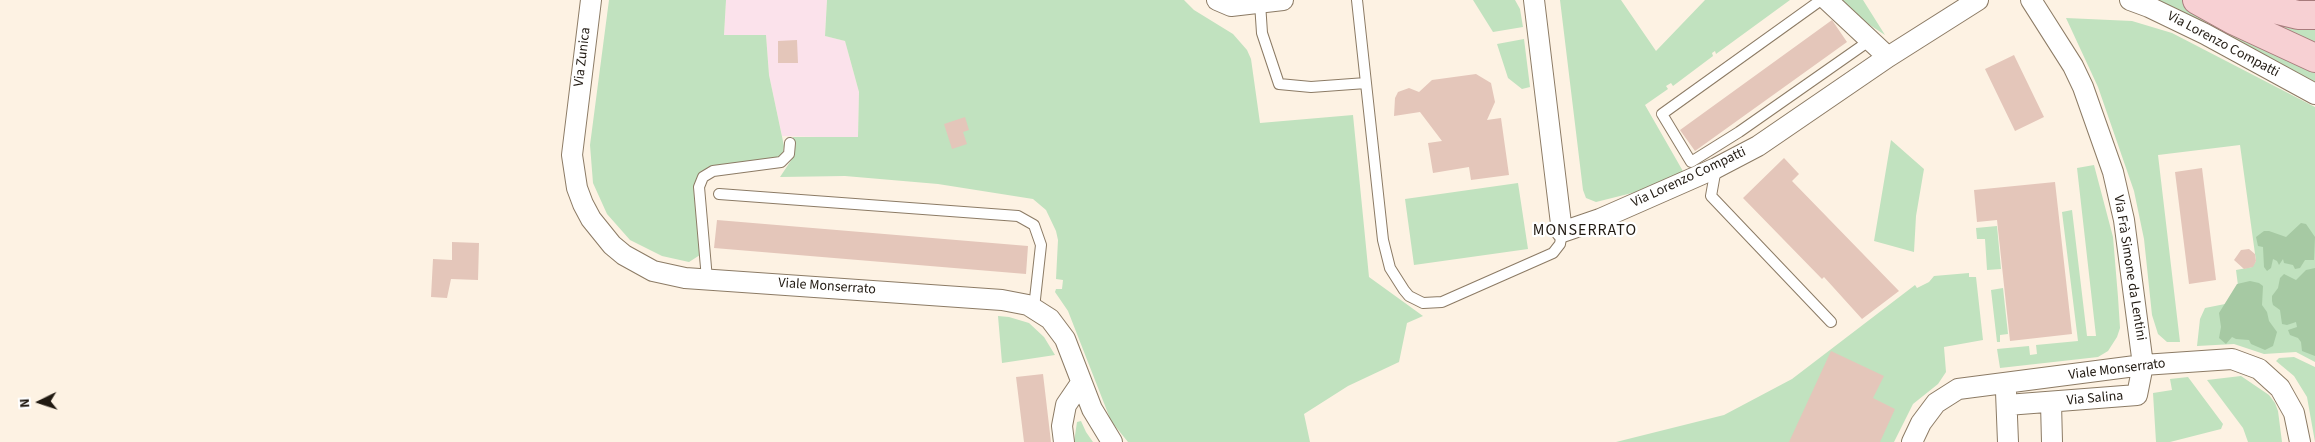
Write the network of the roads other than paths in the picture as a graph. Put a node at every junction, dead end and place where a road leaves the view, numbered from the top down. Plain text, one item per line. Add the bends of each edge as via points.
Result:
1 (591, 0) edge
2 (1217, 0) edge
3 (1283, 0) edge
4 (1357, 0) edge
5 (1534, 0) edge
6 (1820, 0) edge
7 (1827, 0) edge
8 (1978, 0) edge
9 (2130, 0) edge
10 (2196, 0) edge
11 (2236, 0) edge
12 (1260, 3) junction
13 (2034, 4) edge
14 (2315, 15) edge
15 (1869, 41) junction
16 (1888, 57) junction
17 (2315, 58) edge
18 (1366, 83) junction
19 (2315, 94) edge
20 (576, 114) joint
21 (790, 143) dead end
22 (1716, 168) junction
23 (719, 194) dead end
24 (1562, 232) junction
25 (706, 279) junction
26 (1034, 308) junction
27 (1830, 322) dead end
28 (2143, 365) junction
29 (1081, 383) junction
30 (2006, 383) junction
31 (2051, 403) junction
32 (2007, 405) junction
33 (1064, 442) edge
34 (1112, 442) edge
35 (1912, 442) edge
36 (2008, 442) edge
37 (2052, 442) edge
38 (2300, 442) edge

1 - 20 street, Via Zunica
2 - 12 street via 1231,6
3 - 12 street
4 - 18 lane
5 - 24 street
6 - 15 lane via 1662,114 1691,162 1740,132
7 - 15 street
8 - 16 street, Via Lorenzo Compatti
9 - 19 street, Via Lorenzo Compatti via 2205,34
10 - 17 main road
11 - 14 main road via 2298,15
12 - 18 lane via 1262,34 1280,84 1311,87
13 - 28 street, Via Frà Simone da Lentini via 2064,49 2083,87 2113,172 2124,220
15 - 16 street
16 - 22 street, Via Lorenzo Compatti via 1758,146
18 - 24 lane via 1386,254 1396,280 1409,296 1424,303 1442,302 1553,253 1560,244
20 - 25 street, Viale Monserrato via 573,171 583,204 600,233 624,255 653,271
21 - 25 lane via 789,154 781,162 713,171 703,177 699,187
22 - 24 street, Via Lorenzo Compatti via 1600,219
22 - 27 lane via 1710,196
23 - 26 lane via 1018,216 1034,225 1041,245
25 - 26 street, Viale Monserrato via 1015,301
26 - 29 street, Viale Monserrato via 1062,333
28 - 30 street, Viale Monserrato
28 - 31 street, Via Salina via 2137,395
28 - 38 street, Viale Monserrato via 2232,359 2253,366 2271,378 2288,400
29 - 33 street via 1066,404 1062,426
29 - 34 street, Viale Monserrato via 1092,410
30 - 32 street
30 - 35 street, Viale Monserrato via 1958,389 1936,403
31 - 32 street, Via Salina
31 - 37 street, Via Salina
32 - 36 street

